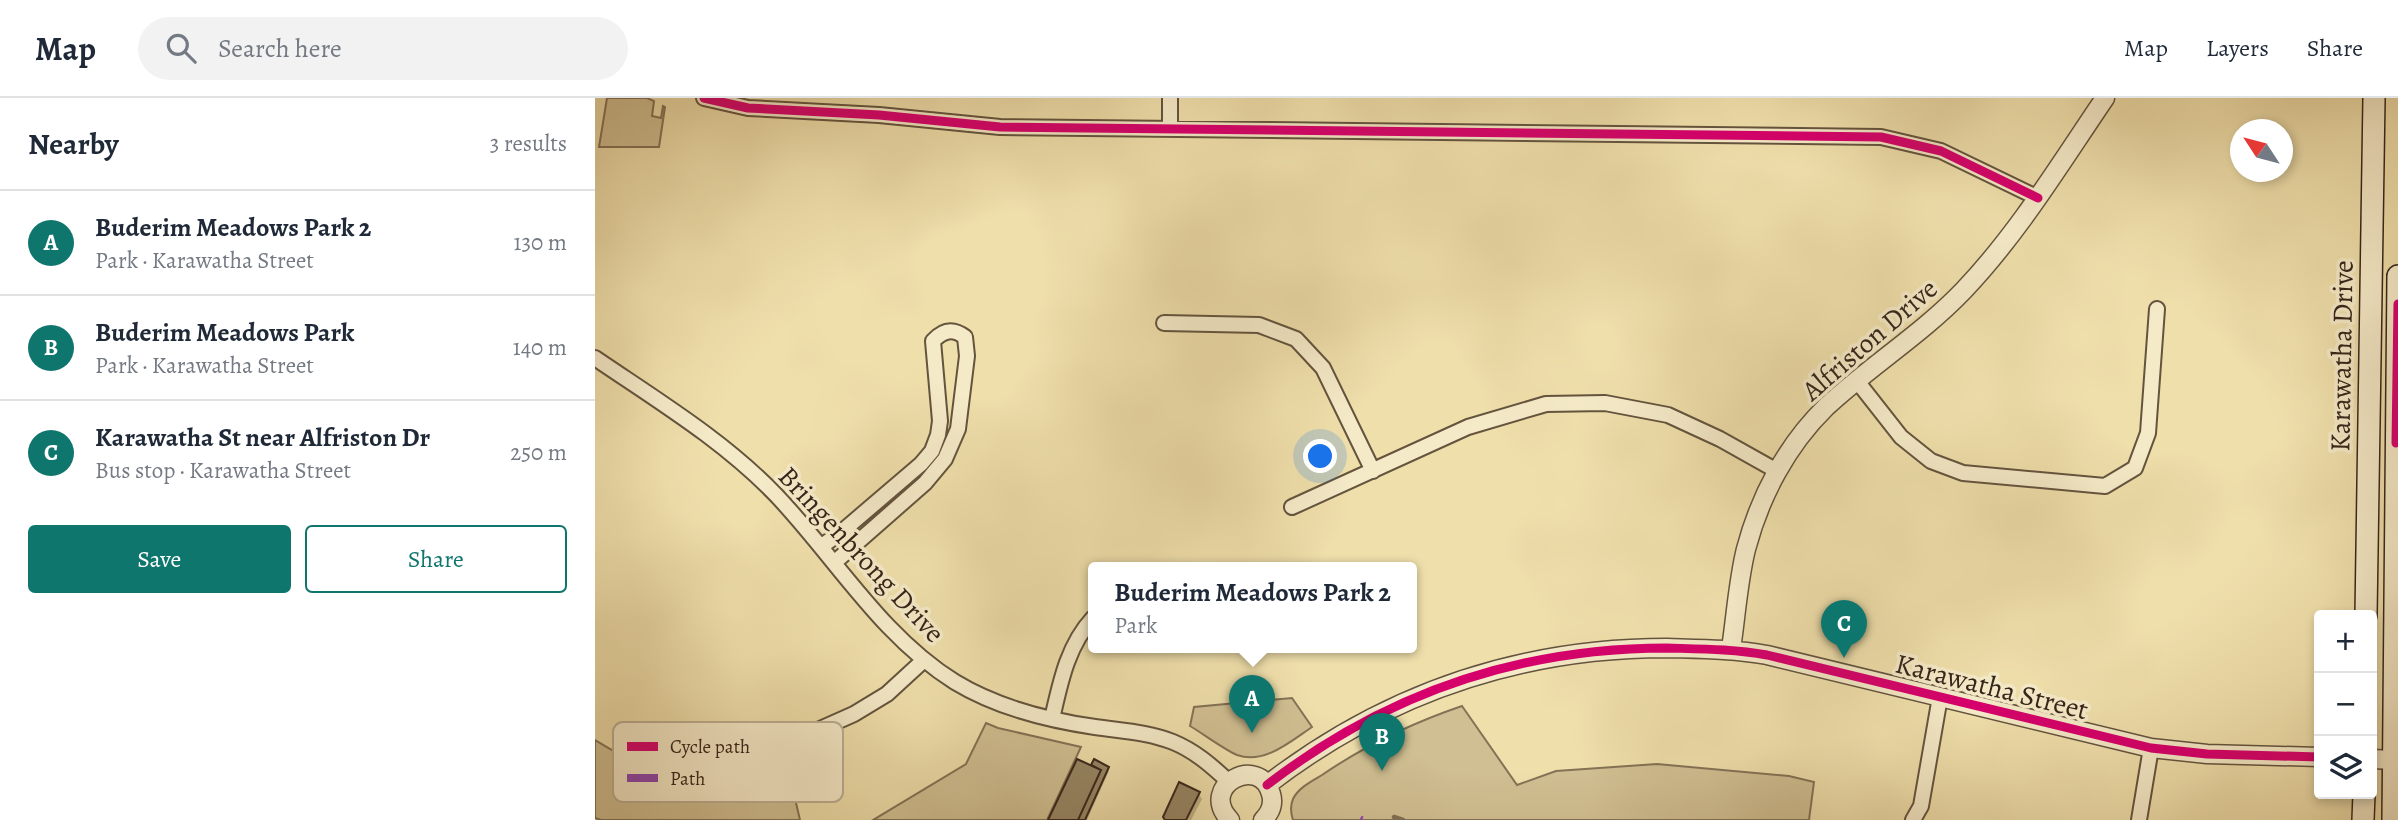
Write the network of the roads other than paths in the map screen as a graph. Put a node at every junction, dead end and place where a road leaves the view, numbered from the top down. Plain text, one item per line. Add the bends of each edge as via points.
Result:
1 (704, 98) edge
2 (1170, 98) edge
3 (2105, 98) edge
4 (2374, 98) edge
5 (1170, 128) junction
6 (2038, 198) junction
7 (2398, 276) edge
8 (2157, 309) dead end
9 (1164, 323) dead end
10 (595, 358) edge
11 (1857, 381) junction
12 (1373, 471) junction
13 (1777, 471) junction
14 (1292, 507) dead end
15 (822, 546) junction
16 (835, 562) junction
17 (2366, 610) edge
18 (1088, 625) edge
19 (1731, 649) junction
20 (924, 660) junction
21 (1940, 697) junction
22 (1052, 719) junction
23 (836, 722) edge
24 (2151, 748) junction
25 (2314, 757) edge
26 (2377, 759) edge
27 (2394, 760) junction
28 (1229, 782) junction
29 (1268, 785) junction
30 (2364, 799) edge
31 (1921, 806) junction
32 (1228, 819) edge
33 (1263, 820) edge
34 (1913, 820) edge
35 (1927, 820) edge
36 (2139, 820) edge
37 (2363, 820) edge
38 (2393, 820) edge

1 - 5 street via 748,108 1000,127
2 - 5 street
3 - 6 street, Alfriston Drive
4 - 17 main road, Karawatha Drive
5 - 6 street via 1881,137 1941,151
6 - 11 street, Alfriston Drive via 2003,248 1963,291
7 - 27 main road, Karawatha Drive
8 - 11 street via 2148,433 2135,468 2105,486 1963,473 1931,461 1901,436
9 - 12 street via 1259,325 1296,339 1323,368
10 - 15 street, Bringenbrong Drive via 739,459
11 - 13 street, Alfriston Drive via 1825,408
12 - 13 street via 1481,423 1546,404 1605,403 1668,415
12 - 14 street
13 - 19 street, Alfriston Drive via 1746,552
15 - 16 street, Bringenbrong Drive
15 - 16 street via 932,451 940,421 933,341 939,334 958,331 965,337 967,356 958,429 945,459 925,483
16 - 20 street, Bringenbrong Drive via 897,636
18 - 22 street via 1065,666
19 - 21 street, Karawatha Street
19 - 29 street, Karawatha Street via 1630,648 1557,655 1481,674 1418,695 1356,725
20 - 22 street, Bringenbrong Drive via 988,699
20 - 23 street via 887,694
21 - 24 street, Karawatha Street
21 - 31 street
22 - 28 street, Bringenbrong Drive via 1146,733 1175,743 1204,759
24 - 25 street, Karawatha Street
24 - 36 street
26 - 27 street
27 - 38 main road, Karawatha Drive
28 - 29 street via 1253,775
28 - 32 street via 1221,796
29 - 33 street via 1271,808
30 - 37 main road
31 - 34 street
31 - 35 street

